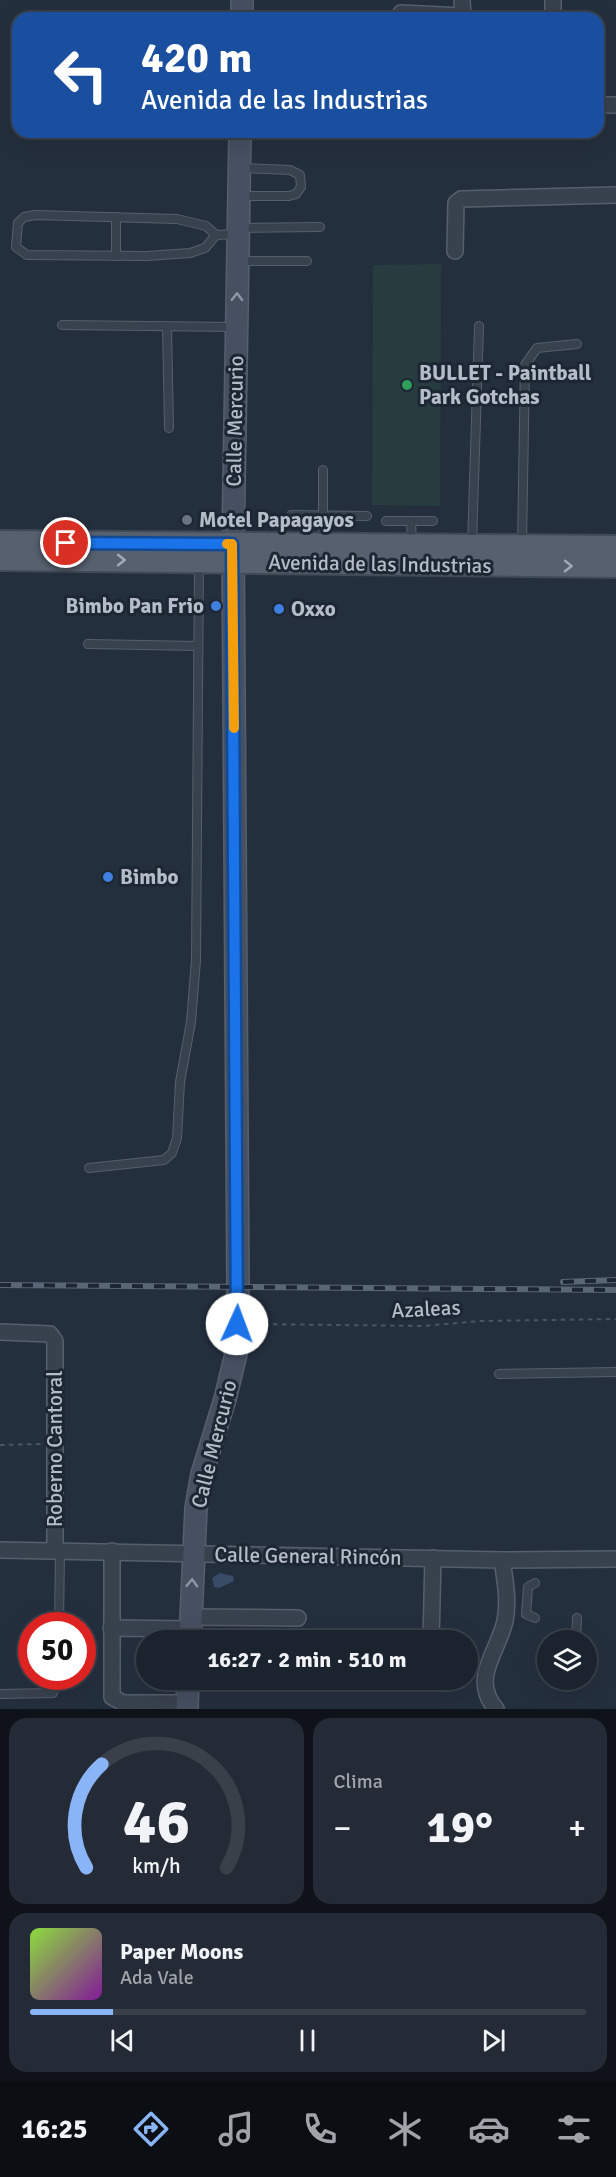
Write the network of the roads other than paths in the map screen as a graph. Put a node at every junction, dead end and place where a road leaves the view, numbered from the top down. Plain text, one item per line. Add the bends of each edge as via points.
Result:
1 (463, 11) edge
2 (442, 12) edge
3 (240, 138) edge
4 (240, 168) junction
5 (616, 195) edge
6 (239, 196) junction
7 (116, 217) junction
8 (320, 227) dead end
9 (238, 231) junction
10 (216, 235) junction
11 (455, 250) dead end
12 (116, 256) junction
13 (237, 261) junction
14 (307, 261) dead end
15 (62, 325) dead end
16 (167, 326) junction
17 (479, 326) dead end
18 (237, 327) junction
19 (577, 344) dead end
20 (169, 428) dead end
21 (323, 470) dead end
22 (291, 515) dead end
23 (324, 516) junction
24 (367, 516) dead end
25 (386, 520) dead end
26 (411, 521) junction
27 (433, 521) dead end
28 (0, 542) edge
29 (323, 545) junction
30 (412, 546) junction
31 (616, 547) edge
32 (233, 553) junction
33 (184, 555) junction
34 (472, 556) junction
35 (522, 556) junction
36 (0, 559) edge
37 (616, 567) edge
38 (88, 644) dead end
39 (198, 646) junction
40 (89, 1168) dead end
41 (0, 1332) edge
42 (616, 1372) edge
43 (499, 1374) dead end
44 (0, 1550) edge
45 (57, 1551) junction
46 (112, 1551) junction
47 (193, 1554) junction
48 (433, 1558) junction
49 (616, 1559) edge
50 (502, 1560) junction
51 (536, 1583) dead end
52 (58, 1612) edge
53 (298, 1618) dead end
54 (535, 1618) dead end
55 (577, 1618) dead end
56 (111, 1628) junction
57 (190, 1629) edge
58 (430, 1630) edge
59 (576, 1630) edge
60 (54, 1690) edge
61 (188, 1690) edge
62 (0, 1694) edge
63 (187, 1706) edge
64 (496, 1709) edge

1 - 2 street
3 - 4 main road, Calle Mercurio
4 - 6 main road, Calle Mercurio
4 - 6 lane via 290,170 302,181 296,194
5 - 11 street via 461,199 456,203 454,218
6 - 9 main road, Calle Mercurio
7 - 10 lane via 195,222
7 - 12 lane
7 - 12 lane via 35,215 21,219 16,233 16,247 27,255
8 - 9 lane
9 - 10 lane
9 - 13 main road, Calle Mercurio
10 - 12 lane via 197,252
13 - 14 lane
18 -> 13 main road, Calle Mercurio
15 - 16 lane
16 - 18 lane
16 - 20 lane
17 - 34 lane
18 - 32 main road, Calle Mercurio
19 - 35 lane via 537,348 525,365
21 - 23 lane
22 - 23 lane
23 - 24 lane
23 - 29 lane
25 - 26 lane
26 - 27 lane
26 - 30 lane
28 - 33 main road, Avenida de las Industrias
29 - 30 main road, Avenida de las Industrias
29 - 32 main road, Avenida de las Industrias
30 - 34 main road, Avenida de las Industrias
31 - 35 main road, Avenida de las Industrias
32 - 33 main road, Avenida de las Industrias
32 - 34 main road, Avenida de las Industrias
32 - 47 main road, Calle Mercurio via 236,1354 200,1482
36 -> 33 main road, Avenida de las Industrias
33 - 39 lane
34 - 35 main road, Avenida de las Industrias
35 -> 37 main road, Avenida de las Industrias
38 - 39 lane
39 - 40 lane via 196,960 177,1138 172,1153 164,1160
41 - 45 street, Roberno Cantoral via 50,1334 54,1338
42 - 43 lane
44 - 45 street, Calle General Rincón
45 - 46 street, Calle General Rincón
45 - 52 lane
46 - 47 street, Calle General Rincón
46 - 56 street
47 - 48 street, Calle General Rincón
57 -> 47 main road, Calle Mercurio
48 - 50 street, Calle General Rincón
48 - 58 street
49 - 50 street, Calle General Rincón
50 - 64 street via 507,1606 484,1686
51 - 54 lane via 528,1587 526,1602 526,1614
53 - 57 street
55 - 59 lane
56 - 57 street
56 - 63 street via 111,1695 123,1703
60 - 62 lane
61 - 63 main road

